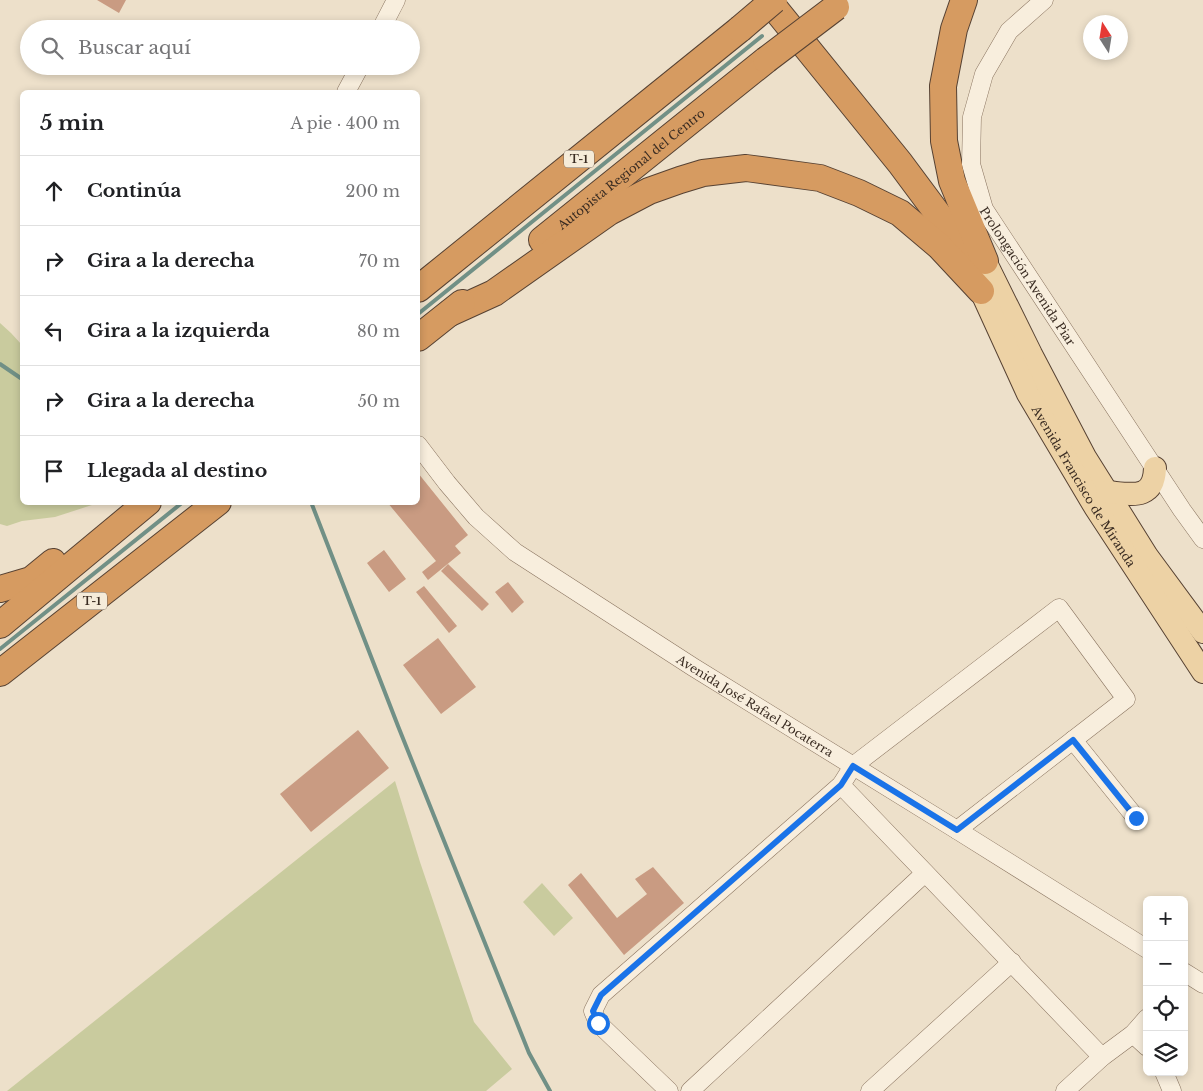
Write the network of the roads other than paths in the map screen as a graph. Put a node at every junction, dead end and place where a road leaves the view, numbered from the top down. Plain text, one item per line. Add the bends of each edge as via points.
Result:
1 (396, 0) edge
2 (768, 0) edge
3 (774, 0) edge
4 (784, 0) edge
5 (964, 0) edge
6 (1044, 0) edge
7 (840, 4) edge
8 (385, 20) edge
9 (355, 75) edge
10 (347, 90) edge
11 (985, 261) junction
12 (420, 286) edge
13 (981, 291) junction
14 (450, 313) junction
15 (420, 336) edge
16 (420, 448) edge
17 (1155, 468) junction
18 (1107, 492) junction
19 (127, 505) edge
20 (144, 505) edge
21 (212, 508) edge
22 (1203, 539) edge
23 (0, 589) edge
24 (0, 625) edge
25 (1203, 632) edge
26 (1203, 672) edge
27 (0, 673) edge
28 (1073, 740) junction
29 (853, 766) junction
30 (841, 785) junction
31 (1136, 818) dead end
32 (957, 830) junction
33 (925, 873) junction
34 (1143, 946) edge
35 (1012, 962) junction
36 (1188, 976) edge
37 (1203, 984) edge
38 (1143, 1023) edge
39 (1133, 1034) junction
40 (1143, 1043) edge
41 (1102, 1057) junction
42 (1166, 1076) edge
43 (669, 1091) edge
44 (690, 1091) edge
45 (870, 1091) edge
46 (1065, 1091) edge
47 (1172, 1091) edge

1 - 8 street
2 - 13 highway via 947,225
3 - 12 highway, T-1, bridge
4 - 11 highway via 932,184
5 - 11 highway via 954,29 943,86 944,141 952,182
6 - 17 street, Prolongación Avenida Piar via 1009,32 984,74 972,117 971,164 984,209
7 - 14 highway, Autopista Regional del Centro, bridge
9 - 10 street
11 - 18 main road, Avenida Francisco de Miranda via 1080,448
13 - 14 highway via 940,246 900,213 820,178 746,168 703,173 649,191 609,212 494,293
13 - 26 main road, Avenida Francisco de Miranda via 1028,394 1095,507
14 - 15 highway, Autopista Regional del Centro
16 - 29 street, Avenida José Rafael Pocaterra via 476,517 515,552
17 - 18 main road via 1147,490 1130,494
17 - 22 street, Prolongación Avenida Piar
18 - 25 main road, Avenida Francisco de Miranda via 1147,556
19 - 23 highway via 31,580
20 - 24 highway
21 - 27 highway, T-1
28 - 29 street via 1126,699 1059,608
28 - 31 street
28 - 32 street
29 - 30 street
29 - 32 street, Avenida José Rafael Pocaterra
30 - 33 street
30 - 43 street via 601,995 593,1011 598,1023
32 - 34 street, Avenida José Rafael Pocaterra
33 - 35 street
33 - 44 street
35 - 41 street
35 - 45 street
36 - 37 street
38 - 39 street
39 - 40 street
39 - 41 street
41 - 46 street
42 - 47 street

